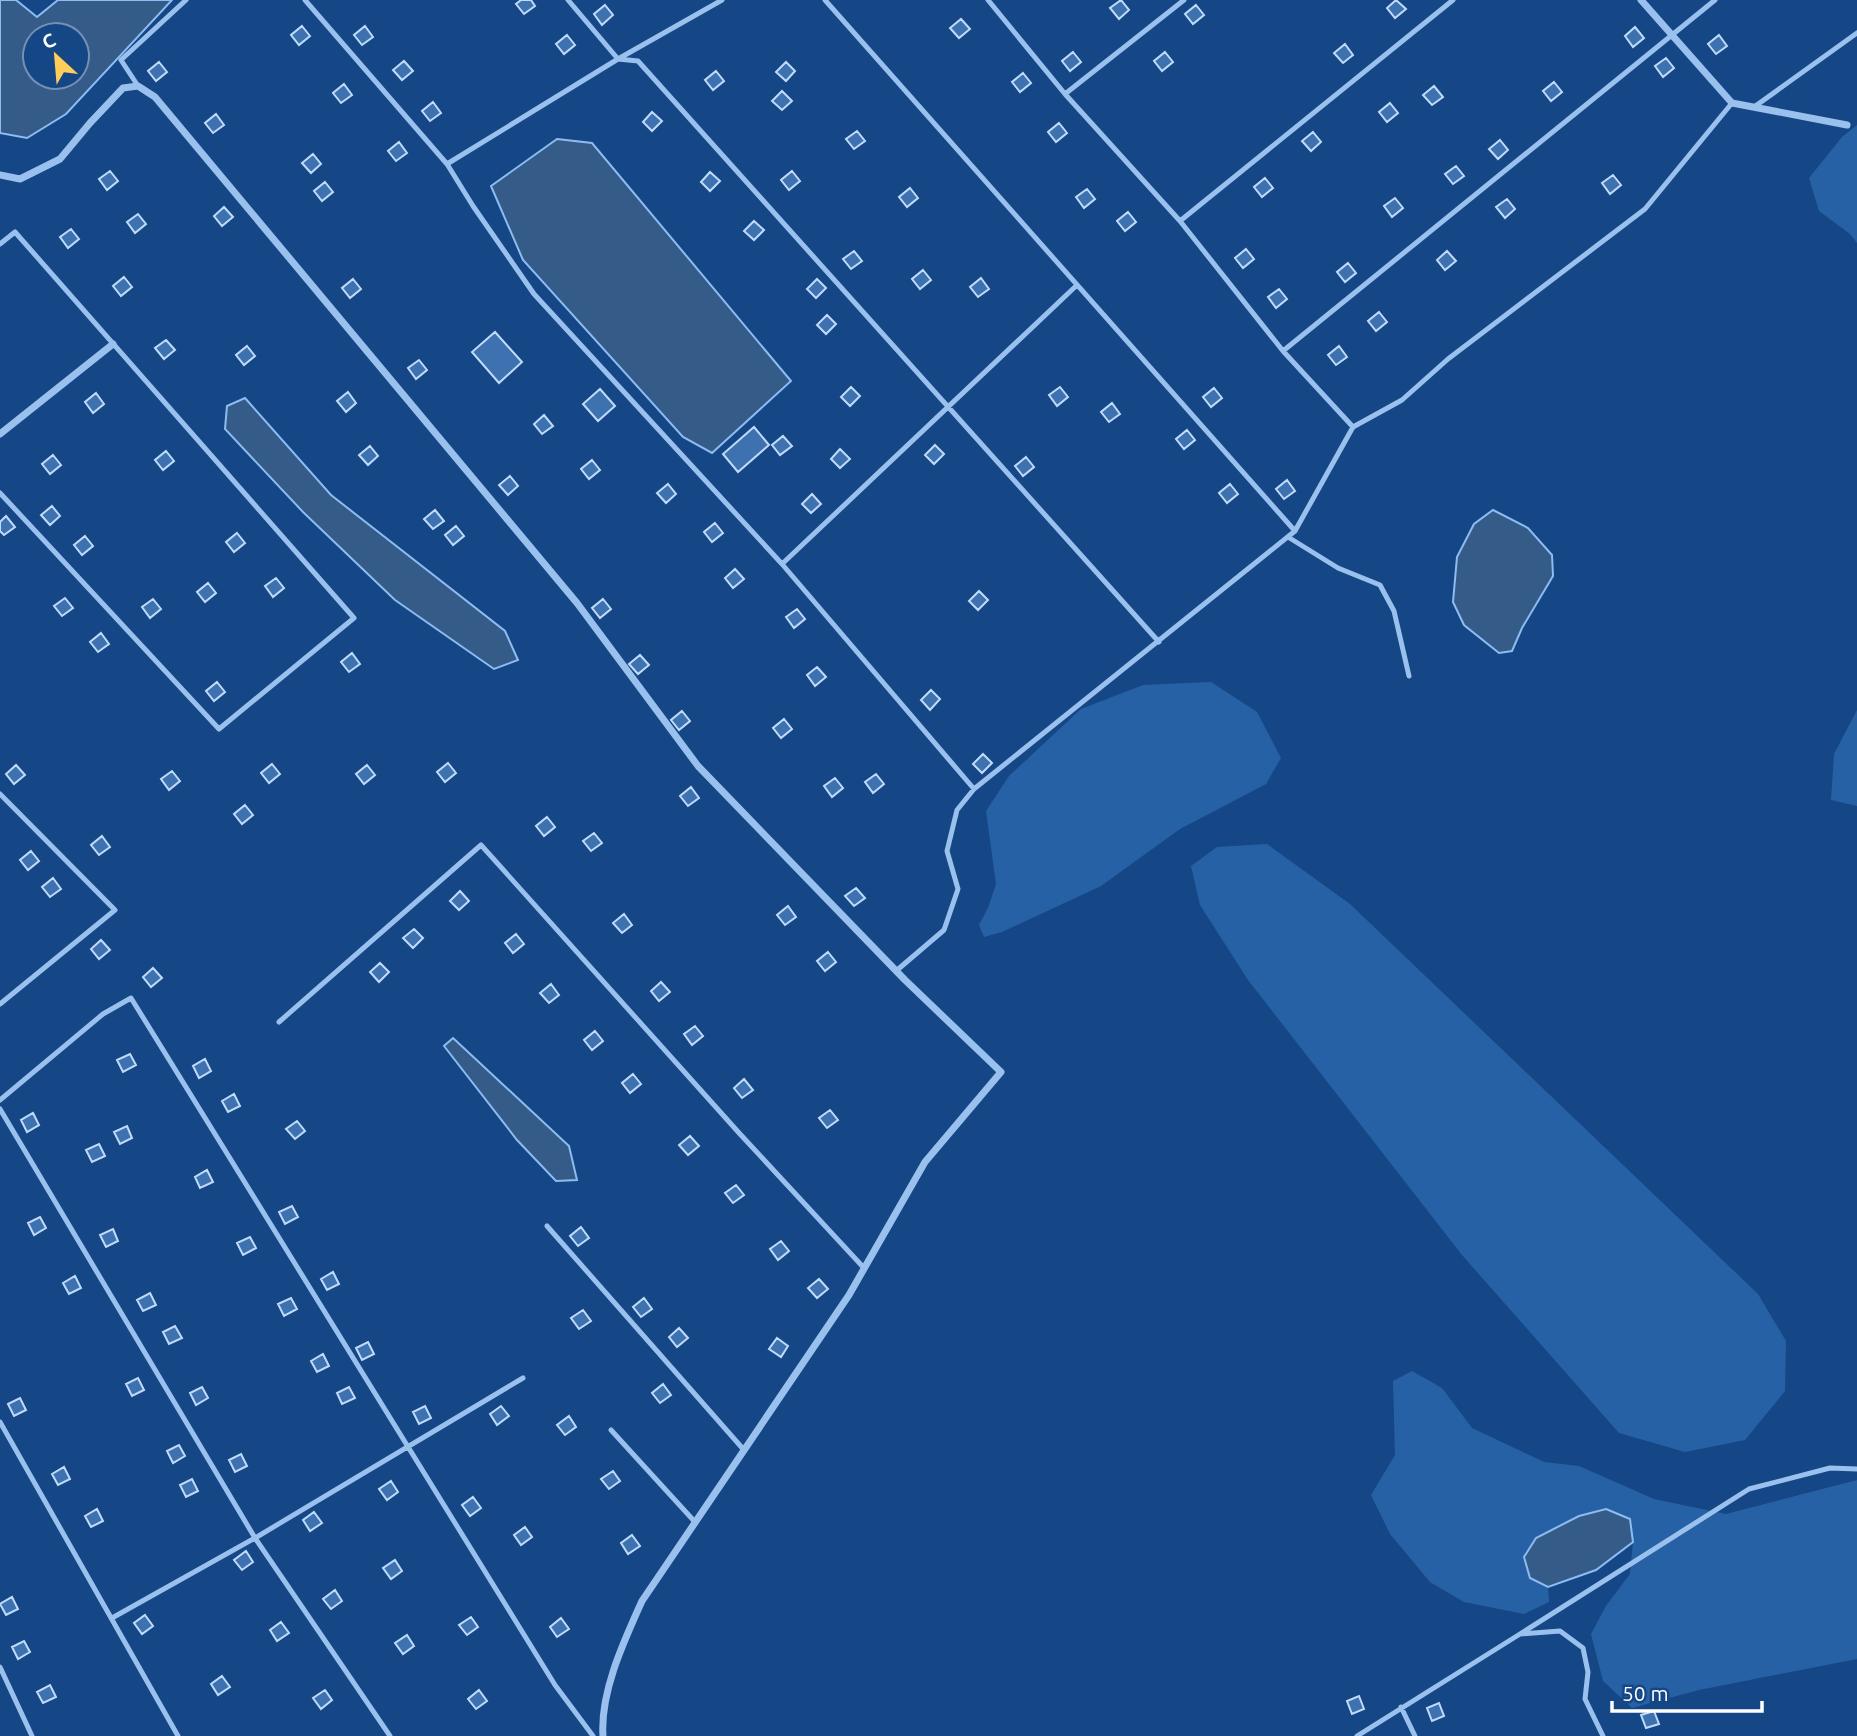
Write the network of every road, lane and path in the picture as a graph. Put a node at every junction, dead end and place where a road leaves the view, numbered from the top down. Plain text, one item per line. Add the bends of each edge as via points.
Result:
1 (186, 0) edge
2 (305, 0) edge
3 (568, 0) edge
4 (722, 0) edge
5 (825, 0) edge
6 (988, 0) edge
7 (1184, 0) edge
8 (1453, 0) edge
9 (1641, 0) edge
10 (1715, 0) edge
11 (1857, 33) edge
12 (1672, 36) junction
13 (618, 59) junction
14 (138, 86) junction
15 (1065, 94) junction
16 (1732, 103) junction
17 (1754, 107) junction
18 (1847, 125) dead end
19 (447, 164) junction
20 (0, 174) edge
21 (1180, 221) junction
22 (0, 244) edge
23 (1077, 285) junction
24 (113, 344) junction
25 (1283, 351) junction
26 (948, 409) junction
27 (1353, 427) junction
28 (0, 434) edge
29 (0, 493) edge
30 (1295, 531) junction
31 (1288, 537) junction
32 (782, 564) junction
33 (1159, 642) junction
34 (1409, 676) dead end
35 (974, 789) junction
36 (0, 794) edge
37 (896, 971) junction
38 (0, 1004) edge
39 (279, 1022) dead end
40 (0, 1100) edge
41 (0, 1109) edge
42 (547, 1226) dead end
43 (864, 1268) junction
44 (523, 1378) dead end
45 (0, 1422) edge
46 (611, 1430) dead end
47 (408, 1447) junction
48 (744, 1450) junction
49 (1857, 1469) edge
50 (695, 1522) junction
51 (255, 1538) junction
52 (112, 1618) junction
53 (1520, 1634) junction
54 (0, 1667) edge
55 (1401, 1707) junction
56 (32, 1736) edge
57 (178, 1736) edge
58 (390, 1736) edge
59 (593, 1736) edge
60 (603, 1736) edge
61 (1357, 1736) edge
62 (1415, 1736) edge
63 (1603, 1736) edge

1 - 14 lane via 121,60
2 - 19 lane
3 - 13 lane
4 - 13 lane
5 - 23 lane
6 - 15 lane
7 - 15 lane
8 - 21 lane
9 - 12 street
10 - 12 lane
11 - 17 lane
12 - 16 street
12 - 25 lane
13 - 19 lane
13 - 26 lane via 638,61
14 - 20 street via 123,88 60,159 20,179
14 - 37 street via 155,97 577,603 698,766
15 - 21 lane
16 - 17 street
16 - 27 lane via 1645,209 1448,359 1402,400
17 - 18 street
19 - 32 lane via 534,294
21 - 25 lane
22 - 24 lane via 15,232
23 - 26 lane
23 - 30 lane
24 - 28 street
24 - 29 lane via 354,618 219,729
25 - 27 lane
26 - 32 lane
26 - 33 lane
27 - 30 lane
30 - 31 lane
31 - 33 lane
31 - 34 lane via 1338,568 1380,585 1394,611
32 - 35 lane
33 - 35 lane
35 - 37 lane via 957,810 947,851 958,889 944,930
36 - 38 lane via 115,910
37 - 43 street via 1001,1072 925,1162
39 - 43 lane via 481,845
40 - 47 lane via 103,1014 131,998
41 - 51 lane
42 - 48 lane
43 - 48 street
44 - 47 lane
45 - 52 lane
46 - 50 lane
47 - 51 lane
47 - 59 lane via 555,1685
48 - 50 street
49 - 53 lane via 1830,1468 1749,1489
50 - 60 street via 637,1612 619,1655 602,1719
51 - 52 lane
51 - 58 lane
52 - 57 lane
53 - 55 lane
53 - 63 lane via 1560,1631 1583,1648 1588,1672 1585,1699
54 - 56 lane
55 - 61 lane
55 - 62 lane

